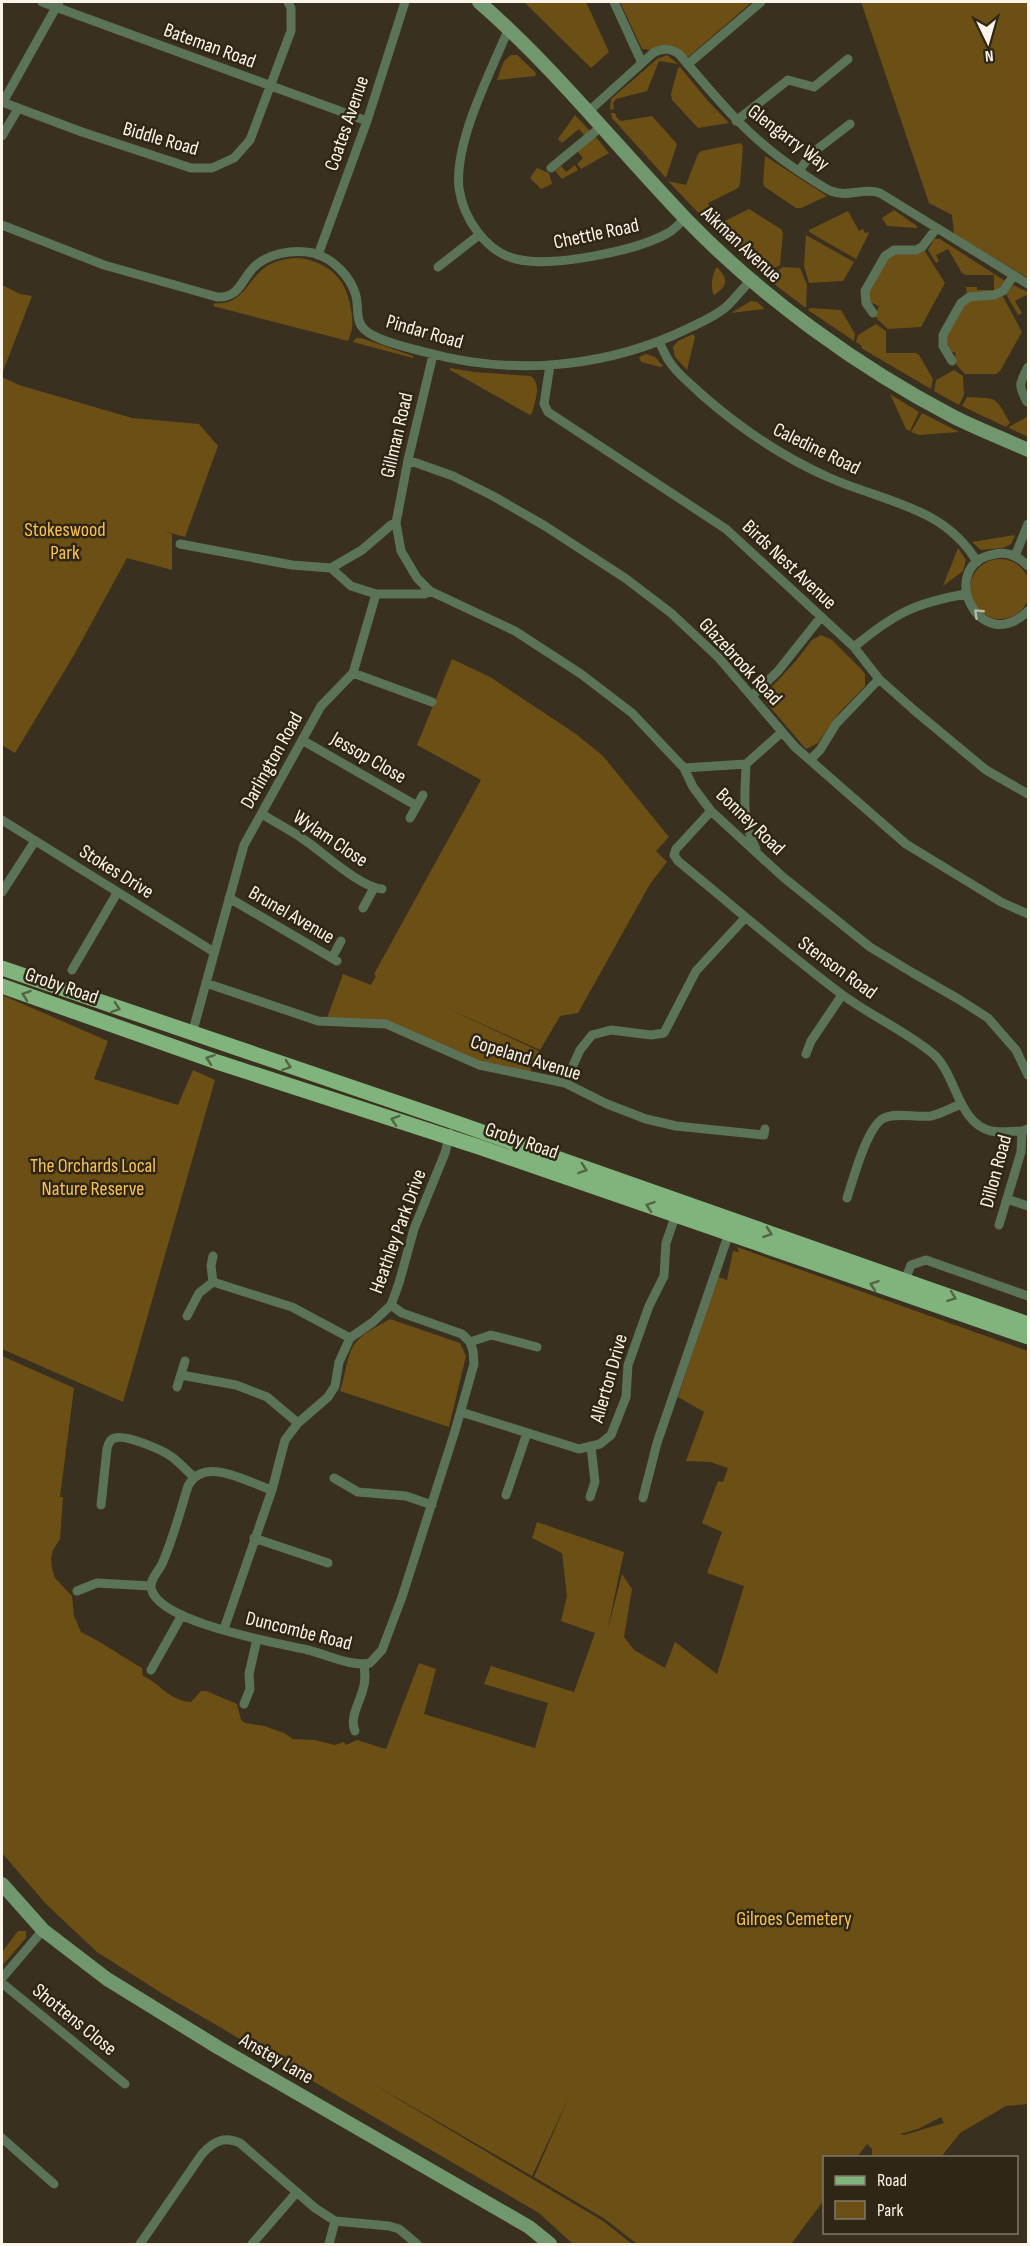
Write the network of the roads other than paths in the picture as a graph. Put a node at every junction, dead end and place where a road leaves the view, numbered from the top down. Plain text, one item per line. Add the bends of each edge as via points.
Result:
1 (42, 2) edge
2 (288, 2) edge
3 (405, 2) edge
4 (479, 2) edge
5 (614, 2) edge
6 (761, 2) edge
7 (57, 5) edge
8 (509, 28) junction
9 (848, 59) dead end
10 (642, 63) junction
11 (688, 64) junction
12 (271, 87) junction
13 (2, 102) edge
14 (18, 109) junction
15 (589, 111) junction
16 (367, 121) junction
17 (736, 121) junction
18 (850, 124) dead end
19 (602, 126) junction
20 (2, 136) edge
21 (551, 168) dead end
22 (799, 171) junction
23 (686, 218) junction
24 (2, 225) edge
25 (936, 229) junction
26 (479, 235) junction
27 (318, 255) junction
28 (438, 267) dead end
29 (1014, 275) junction
30 (751, 280) junction
31 (1029, 284) edge
32 (873, 314) dead end
33 (659, 341) junction
34 (433, 355) junction
35 (951, 360) dead end
36 (550, 365) junction
37 (1029, 368) edge
38 (1027, 402) dead end
39 (1029, 450) edge
40 (408, 460) junction
41 (396, 523) junction
42 (1029, 524) edge
43 (180, 544) dead end
44 (1015, 556) junction
45 (977, 562) junction
46 (1029, 566) edge
47 (331, 568) junction
48 (430, 591) junction
49 (376, 594) junction
50 (966, 594) junction
51 (821, 617) junction
52 (1026, 617) edge
53 (854, 647) junction
54 (353, 673) junction
55 (879, 679) junction
56 (752, 696) junction
57 (432, 702) dead end
58 (782, 732) junction
59 (302, 740) junction
60 (810, 760) junction
61 (746, 764) junction
62 (684, 768) junction
63 (1029, 794) edge
64 (423, 795) dead end
65 (417, 806) junction
66 (711, 811) junction
67 (262, 814) junction
68 (410, 818) dead end
69 (2, 820) edge
70 (35, 841) junction
71 (759, 855) junction
72 (2, 892) edge
73 (117, 893) junction
74 (229, 898) junction
75 (363, 908) dead end
76 (1029, 914) edge
77 (745, 918) junction
78 (341, 941) dead end
79 (214, 952) junction
80 (2, 968) edge
81 (72, 970) dead end
82 (206, 983) junction
83 (2, 986) edge
84 (842, 995) junction
85 (192, 1034) junction
86 (806, 1054) dead end
87 (1029, 1075) edge
88 (565, 1083) junction
89 (961, 1104) junction
90 (450, 1121) junction
91 (765, 1129) dead end
92 (1025, 1130) edge
93 (450, 1139) junction
94 (847, 1198) dead end
95 (1006, 1199) junction
96 (1029, 1206) edge
97 (676, 1214) junction
98 (999, 1225) dead end
99 (729, 1233) junction
100 (213, 1257) dead end
101 (905, 1280) junction
102 (213, 1282) junction
103 (1029, 1296) edge
104 (391, 1305) junction
105 (187, 1316) dead end
106 (1029, 1324) edge
107 (1029, 1337) edge
108 (350, 1338) junction
109 (470, 1342) junction
110 (537, 1347) dead end
111 (185, 1361) dead end
112 (181, 1375) junction
113 (177, 1387) dead end
114 (461, 1412) junction
115 (298, 1423) junction
116 (527, 1433) junction
117 (591, 1447) junction
118 (193, 1476) junction
119 (334, 1478) dead end
120 (272, 1490) junction
121 (506, 1495) dead end
122 (590, 1497) dead end
123 (643, 1498) dead end
124 (101, 1504) dead end
125 (432, 1505) junction
126 (254, 1538) junction
127 (328, 1563) dead end
128 (151, 1586) junction
129 (77, 1591) dead end
130 (182, 1615) junction
131 (224, 1629) junction
132 (257, 1639) junction
133 (364, 1664) junction
134 (151, 1670) dead end
135 (244, 1704) dead end
136 (356, 1731) dead end
137 (2, 1884) edge
138 (43, 1930) junction
139 (2, 1980) edge
140 (126, 2084) dead end
141 (2, 2138) edge
142 (54, 2184) dead end
143 (297, 2192) junction
144 (335, 2221) junction
145 (140, 2244) edge
146 (252, 2244) edge
147 (329, 2244) edge
148 (417, 2244) edge
149 (550, 2244) edge

1 - 7 street, Bateman Road
2 - 12 street, Biddle Road via 291,31
3 - 16 street, Coates Avenue
4 - 8 street, Aikman Avenue
5 - 10 street
6 - 11 street
7 - 12 street, Bateman Road
7 - 13 street
8 - 15 street, Aikman Avenue
8 - 26 street, Chettle Road via 464,144 458,175 465,212
9 - 17 street via 814,87 788,80
10 - 11 street, Glengarry Way via 667,49
10 - 15 street, Glengarry Way
11 - 17 street, Glengarry Way
12 - 14 street, Biddle Road via 250,140 234,158 212,168 190,168
12 - 16 street, Bateman Road
13 - 14 street, Biddle Road
14 - 20 street
15 - 19 street, Aikman Avenue
16 - 27 street, Coates Avenue
17 - 22 street, Glengarry Way
18 - 22 street via 811,154
19 - 21 street
19 - 23 street, Aikman Avenue
22 - 25 street, Glengarry Way via 837,193 873,190
23 - 26 street, Chettle Road via 669,233 629,248 549,262 516,259
23 - 30 street, Aikman Avenue
24 - 27 street via 104,265 217,297 235,293 253,268 268,258 285,252
25 - 29 street, Glengarry Way
25 - 32 street via 918,249 894,250 885,256 865,291
26 - 28 street
27 - 34 street, Pindar Road via 336,266 348,280 356,295 364,330
29 - 31 street, Glengarry Way
29 - 35 street via 1003,291 969,297 962,303 944,335
30 - 33 street, Pindar Road via 724,308
30 - 39 street, Aikman Avenue via 877,372 954,417
33 - 36 street, Pindar Road via 587,361
33 - 45 street, Caledine Road via 670,363 689,383 760,441 832,479 937,520 967,546
34 - 36 street, Pindar Road via 481,364
34 - 40 street, Gillman Road
36 - 51 street, Birds Nest Avenue via 544,404 548,412 726,529
37 - 38 street via 1020,382
40 - 41 street, Gillman Road
40 - 56 street, Glazebrook Road via 493,496 625,578 679,620
41 - 47 street
41 - 48 street, Gillman Road via 401,550 417,578
42 - 44 street
43 - 47 street via 292,565
44 - 45 street via 991,554
44 - 46 street
45 - 50 street via 966,580
47 - 49 street via 351,586
48 - 49 street
48 - 62 street, Bonney Road via 515,631 581,674 632,713
49 - 54 street, Darlington Road
52 -> 50 street via 991,623 977,615
50 - 53 street via 918,604 887,621
51 - 53 street, Birds Nest Avenue
51 - 56 street via 778,672
53 - 55 street, Birds Nest Avenue
54 - 57 street
54 - 59 street, Darlington Road via 321,706
55 - 60 street via 836,724
55 - 63 street, Birds Nest Avenue via 986,770
56 - 58 street, Glazebrook Road
58 - 60 street, Glazebrook Road
58 - 61 street
59 - 65 street, Jessop Close
59 - 67 street, Darlington Road
60 - 76 street, Glazebrook Road via 906,844 1001,902
61 - 62 street
61 - 71 street via 744,811 747,830
62 - 66 street, Bonney Road
64 - 65 street
65 - 68 street
66 - 71 street, Bonney Road
66 - 77 street, Stenson Road via 676,849 675,858
67 - 74 street, Darlington Road via 244,845
67 - 75 street, Wylam Close via 378,888
69 - 70 street, Stokes Drive
70 - 72 street
70 - 73 street, Stokes Drive
71 - 87 street, Bonney Road via 870,946 988,1018 1016,1050
73 - 79 street, Stokes Drive
73 - 81 street
74 - 78 street, Brunel Avenue via 335,960
74 - 79 street, Darlington Road
77 - 84 street, Stenson Road
77 - 88 street via 696,971 664,1033 611,1030 592,1035 580,1050
79 - 82 street, Darlington Road
80 -> 85 main road, Groby Road
82 - 85 street, Darlington Road
82 - 88 street, Copeland Avenue via 318,1021 386,1024 482,1065
93 -> 83 main road, Groby Road
84 - 86 street
84 - 89 street, Stenson Road via 932,1053 946,1071
85 -> 90 main road, Groby Road
88 - 91 street, Copeland Avenue via 607,1104 676,1126 764,1135
89 - 92 street, Stenson Road via 974,1121 989,1131
89 - 94 street via 932,1116 893,1116 879,1121
90 - 93 street, Heathley Park Drive
90 -> 101 main road, Groby Road
92 - 95 street, Dillon Road
97 -> 93 main road, Groby Road
93 - 104 street, Heathley Park Drive via 414,1229
95 - 96 street
95 - 98 street, Dillon Road
97 - 99 main road, Groby Road
97 - 117 street, Allerton Drive via 666,1243 664,1276 628,1365 626,1396 610,1436
107 -> 99 main road, Groby Road
99 - 123 street via 657,1443
100 - 102 street
101 - 103 street via 911,1265 926,1260
101 -> 106 main road, Groby Road
102 - 105 street via 199,1293
102 - 108 street via 292,1307
104 - 108 street, Heathley Park Drive
104 - 109 street via 402,1313 452,1329
108 - 115 street via 339,1362 335,1386
109 - 110 street via 491,1335
109 - 114 street, Duncombe Road via 474,1364
111 - 112 street
112 - 113 street
112 - 115 street via 236,1385 267,1397
114 - 116 street, Allerton Drive
114 - 125 street, Duncombe Road
115 - 120 street via 285,1440
116 - 117 street, Allerton Drive via 579,1449
116 - 121 street
117 - 122 street via 595,1482
118 - 120 street via 217,1471
118 - 124 street via 165,1453 116,1437 106,1449
118 - 128 street
119 - 125 street via 358,1492 406,1496
120 - 126 street
125 - 133 street, Duncombe Road via 385,1645 375,1659
126 - 127 street
126 - 131 street
128 - 129 street via 97,1582
128 - 130 street, Duncombe Road via 160,1602
130 - 131 street, Duncombe Road
130 - 134 street
131 - 132 street, Duncombe Road
132 - 133 street, Duncombe Road
132 - 135 street
133 - 136 street via 364,1688 353,1726
137 - 138 street, Anstey Lane
138 - 139 street
138 - 149 street, Anstey Lane via 107,1979 529,2227
139 - 140 street, Shottens Close
141 - 142 street
143 - 144 street
143 - 145 street via 240,2143 220,2140 202,2154
143 - 146 street
144 - 147 street
144 - 148 street via 389,2226

